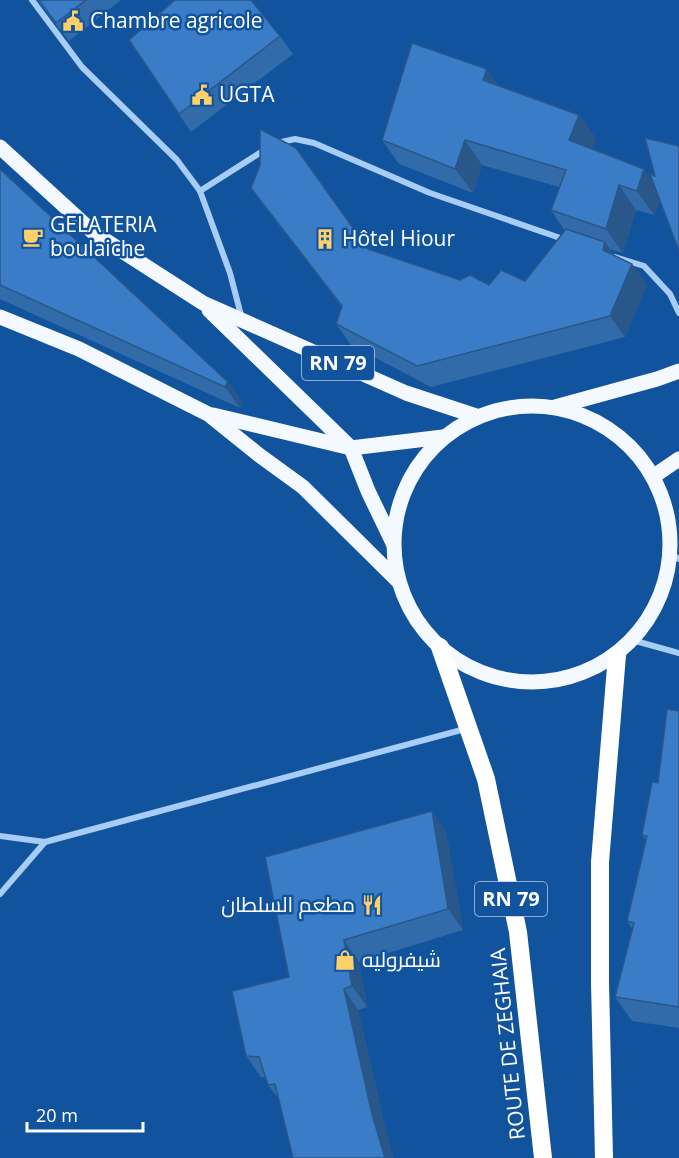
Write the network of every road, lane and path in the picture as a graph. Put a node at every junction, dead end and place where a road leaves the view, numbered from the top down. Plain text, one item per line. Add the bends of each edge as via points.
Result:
1 (32, 0) edge
2 (0, 147) edge
3 (200, 191) junction
4 (569, 241) edge
5 (612, 255) edge
6 (203, 303) junction
7 (679, 313) edge
8 (0, 317) edge
9 (243, 321) junction
10 (679, 371) edge
11 (555, 406) junction
12 (208, 414) junction
13 (476, 416) junction
14 (443, 437) junction
15 (351, 448) junction
16 (679, 459) edge
17 (654, 476) junction
18 (393, 543) junction
19 (675, 556) edge
20 (399, 582) junction
21 (632, 640) junction
22 (440, 647) junction
23 (679, 652) edge
24 (617, 655) junction
25 (468, 728) junction
26 (0, 836) edge
27 (45, 842) junction
28 (0, 894) edge
29 (543, 1158) edge
30 (604, 1158) edge

1 - 3 street via 82,67 177,160
2 - 6 main road, RN 79 via 94,233
3 - 4 street via 275,144 296,139 314,143 430,193
3 - 9 street
5 - 7 street via 644,266 670,294
6 - 9 main road, RN 79
6 - 15 main road, RN 79
8 - 12 main road via 79,349
9 - 13 main road, RN 79 via 406,393
10 - 11 main road
11 - 13 main road via 513,406
11 - 17 main road via 595,419 629,443
12 - 15 main road
12 - 20 main road via 303,487
13 - 14 main road
14 - 15 main road
14 - 18 main road via 416,467 399,503
15 - 18 main road
16 - 17 main road
17 - 19 main road via 668,515
18 - 20 main road
19 - 21 main road via 663,593 645,627
20 - 22 main road via 415,618
21 - 23 street
21 - 24 main road
22 - 24 main road via 472,669 508,681 546,683 584,673
22 - 25 highway, ROUTE DE ZEGHAIA / RN 79
24 - 30 highway via 600,862
25 - 27 street
25 - 29 highway, ROUTE DE ZEGHAIA / RN 79 via 486,779 518,932
26 - 27 street
27 - 28 street

